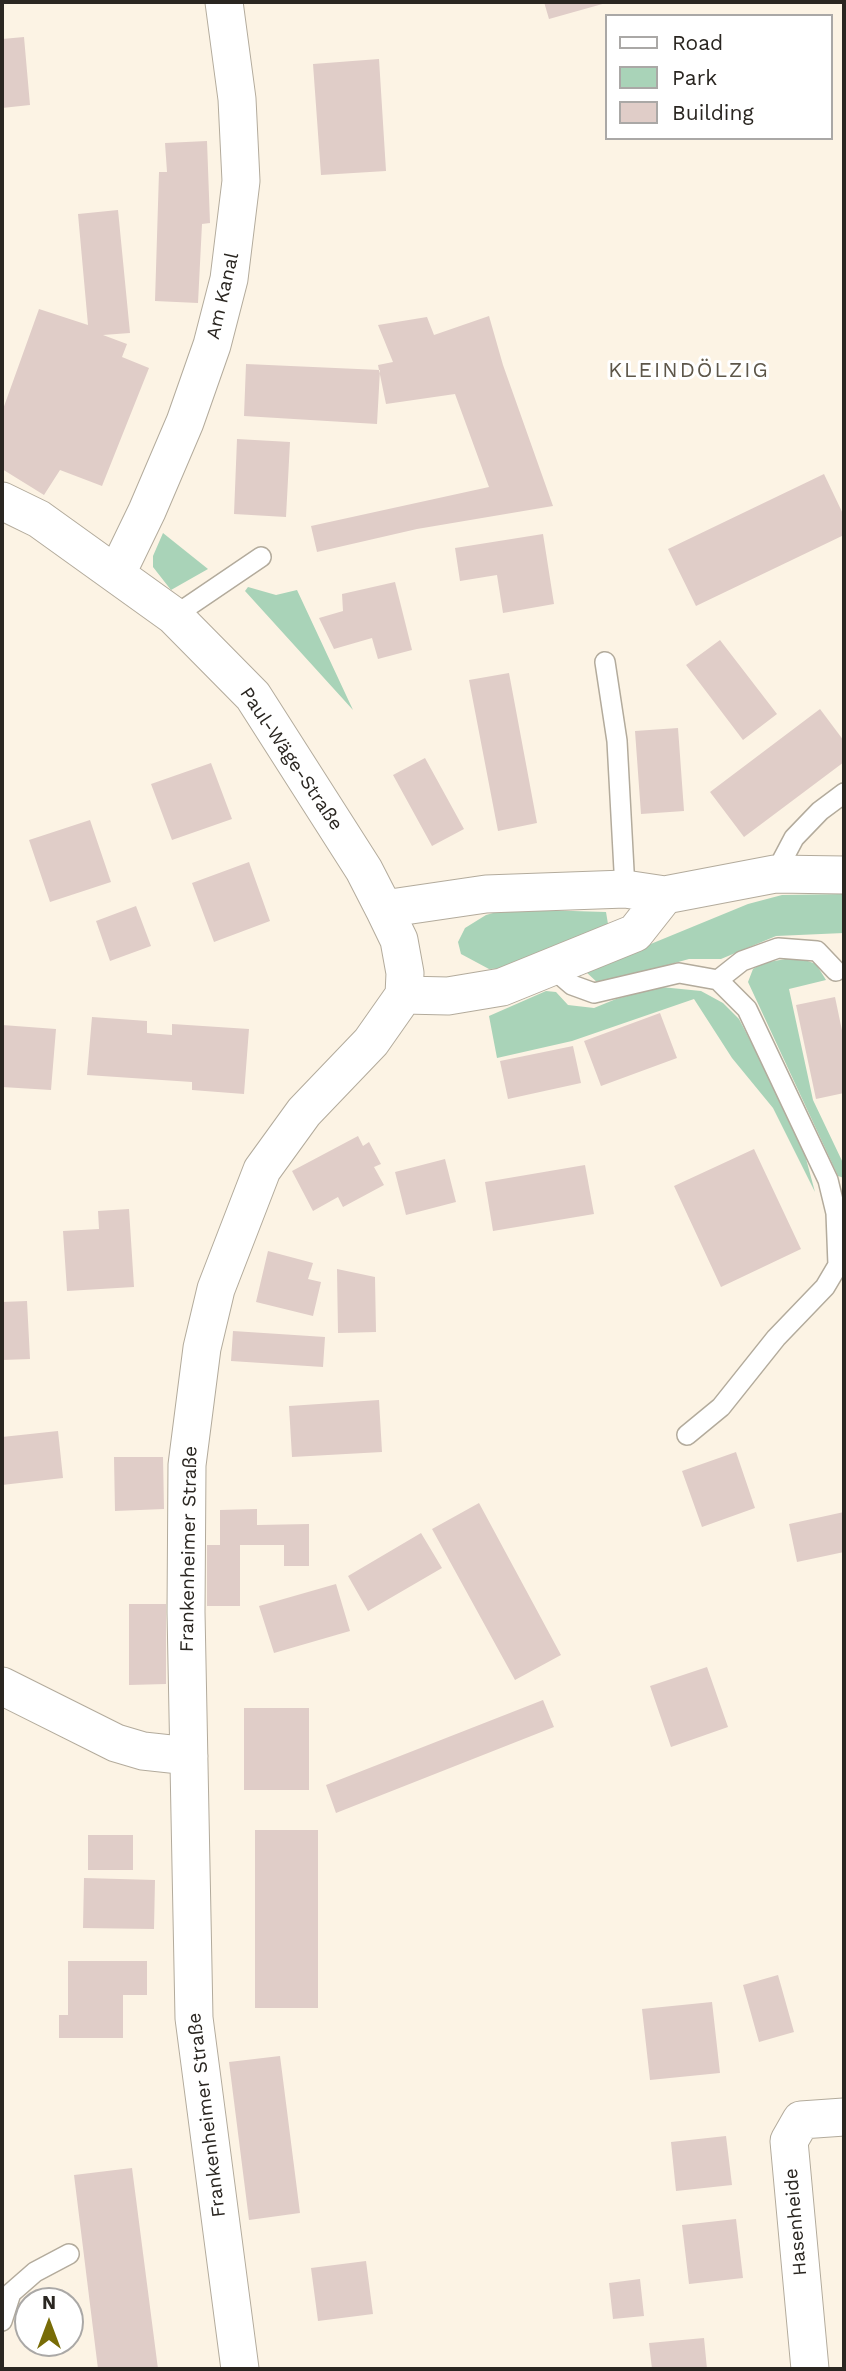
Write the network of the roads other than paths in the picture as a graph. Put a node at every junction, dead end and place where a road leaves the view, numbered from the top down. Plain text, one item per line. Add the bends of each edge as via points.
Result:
1 (224, 2) edge
2 (2, 500) edge
3 (261, 557) dead end
4 (117, 573) junction
5 (174, 617) junction
6 (605, 662) dead end
7 (844, 793) edge
8 (775, 874) junction
9 (844, 875) edge
10 (625, 889) junction
11 (665, 895) junction
12 (384, 909) junction
13 (551, 967) junction
14 (836, 971) dead end
15 (718, 980) junction
16 (404, 995) junction
17 (687, 1436) dead end
18 (2, 1686) edge
19 (189, 1756) junction
20 (844, 2117) edge
21 (69, 2255) dead end
22 (2, 2321) edge
23 (240, 2369) edge
24 (810, 2369) edge

1 - 4 street, Am Kanal via 242,181 229,279 185,422
2 - 4 street, Paul-Wäge-Straße via 39,519
3 - 5 lane
4 - 5 street, Paul-Wäge-Straße
5 - 12 street, Paul-Wäge-Straße via 253,696
6 - 10 lane via 617,741
7 - 8 lane via 794,838
8 - 9 street
8 - 11 street
10 - 11 street
10 - 12 street via 486,894
11 - 13 street via 635,933
12 - 16 street, Paul-Wäge-Straße via 399,940
13 - 15 lane via 572,985 594,993 679,973
13 - 16 street via 502,987 447,996
14 - 15 lane via 817,951 778,947 742,961
15 - 17 lane via 747,1009 828,1180 836,1213 838,1265 825,1287 776,1338 721,1407
16 - 19 street, Frankenheimer Straße via 371,1042 303,1112 262,1170 216,1289 202,1348 187,1465
18 - 19 street via 116,1743
19 - 23 street, Frankenheimer Straße via 194,2018
20 - 24 street, Hasenheide via 801,2120 789,2141
21 - 22 lane via 35,2272 11,2293

